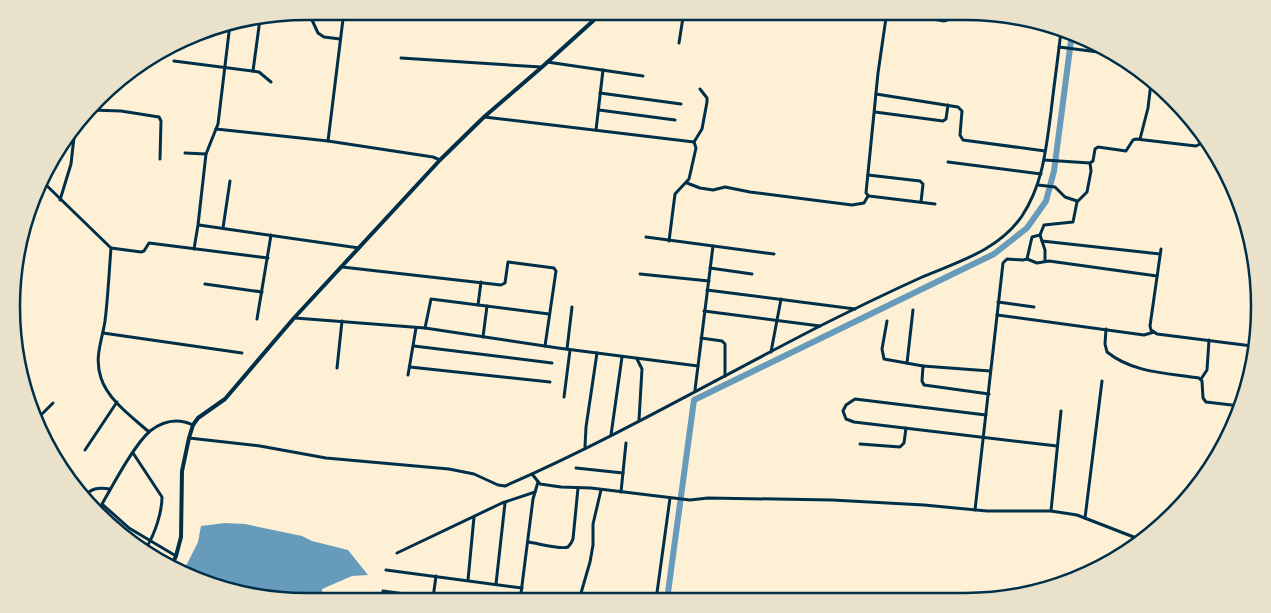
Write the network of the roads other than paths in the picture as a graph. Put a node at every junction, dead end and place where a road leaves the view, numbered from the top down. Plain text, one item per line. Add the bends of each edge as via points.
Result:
1 (312, 20) edge
2 (343, 20) edge
3 (594, 20) edge
4 (683, 20) edge
5 (886, 20) edge
6 (259, 24) edge
7 (229, 31) edge
8 (1060, 36) edge
9 (340, 39) junction
10 (679, 43) dead end
11 (1059, 47) junction
12 (1094, 51) edge
13 (401, 58) dead end
14 (174, 61) dead end
15 (547, 62) junction
16 (542, 67) junction
17 (226, 68) junction
18 (603, 70) junction
19 (253, 71) junction
20 (643, 76) dead end
21 (271, 82) dead end
22 (700, 89) dead end
23 (1150, 89) edge
24 (600, 93) junction
25 (876, 94) junction
26 (681, 104) dead end
27 (948, 105) junction
28 (98, 110) edge
29 (599, 110) junction
30 (875, 112) junction
31 (484, 117) junction
32 (675, 120) dead end
33 (216, 128) junction
34 (596, 130) junction
35 (74, 139) edge
36 (1140, 139) junction
37 (328, 141) junction
38 (694, 142) junction
39 (1200, 143) edge
40 (1045, 151) junction
41 (185, 153) dead end
42 (206, 154) junction
43 (160, 159) dead end
44 (440, 160) junction
45 (1044, 160) junction
46 (948, 162) dead end
47 (1090, 163) junction
48 (1041, 174) junction
49 (868, 175) junction
50 (230, 181) dead end
51 (687, 183) junction
52 (1038, 185) junction
53 (47, 186) edge
54 (868, 196) junction
55 (60, 200) junction
56 (1077, 201) junction
57 (921, 202) junction
58 (935, 204) dead end
59 (198, 225) junction
60 (223, 228) junction
61 (271, 235) junction
62 (1040, 235) junction
63 (646, 237) dead end
64 (669, 240) junction
65 (1042, 241) junction
66 (713, 246) junction
67 (111, 248) junction
68 (359, 248) junction
69 (194, 249) junction
70 (1161, 249) dead end
71 (774, 254) dead end
72 (1160, 254) junction
73 (268, 258) junction
74 (1027, 259) junction
75 (1045, 261) junction
76 (342, 267) junction
77 (710, 268) junction
78 (640, 274) dead end
79 (752, 274) dead end
80 (1157, 276) junction
81 (709, 281) junction
82 (481, 282) junction
83 (205, 284) dead end
84 (707, 290) junction
85 (262, 292) junction
86 (781, 299) junction
87 (998, 302) junction
88 (478, 305) junction
89 (487, 306) junction
90 (572, 307) dead end
91 (1034, 308) dead end
92 (855, 309) junction
93 (913, 310) dead end
94 (704, 311) junction
95 (549, 314) junction
96 (997, 315) junction
97 (294, 318) junction
98 (258, 319) dead end
99 (778, 320) junction
100 (342, 321) junction
101 (887, 321) dead end
102 (821, 326) junction
103 (416, 328) junction
104 (424, 328) junction
105 (1106, 329) junction
106 (1154, 332) junction
107 (103, 333) junction
108 (483, 337) junction
109 (701, 338) junction
110 (1210, 340) junction
111 (414, 346) junction
112 (545, 346) junction
113 (1249, 346) edge
114 (568, 349) junction
115 (771, 352) junction
116 (242, 353) dead end
117 (597, 353) junction
118 (622, 357) junction
119 (637, 358) junction
120 (907, 363) junction
121 (552, 364) dead end
122 (698, 366) junction
123 (923, 366) junction
124 (410, 367) junction
125 (337, 368) dead end
126 (990, 371) junction
127 (408, 375) dead end
128 (725, 376) junction
129 (1201, 379) junction
130 (1102, 381) dead end
131 (550, 382) dead end
132 (695, 391) junction
133 (989, 394) junction
134 (564, 397) dead end
135 (117, 402) junction
136 (53, 404) dead end
137 (1233, 405) edge
138 (1061, 411) dead end
139 (42, 415) edge
140 (986, 415) junction
141 (639, 420) junction
142 (193, 425) junction
143 (906, 428) junction
144 (149, 432) junction
145 (611, 435) junction
146 (189, 438) junction
147 (984, 438) junction
148 (626, 443) dead end
149 (860, 444) dead end
150 (1057, 446) junction
151 (585, 448) junction
152 (86, 450) dead end
153 (133, 453) junction
154 (576, 468) dead end
155 (623, 473) junction
156 (536, 479) junction
157 (578, 488) junction
158 (111, 489) junction
159 (601, 490) junction
160 (88, 492) edge
161 (535, 492) junction
162 (621, 492) junction
163 (672, 498) junction
164 (505, 502) junction
165 (975, 510) junction
166 (1051, 510) junction
167 (474, 517) junction
168 (1085, 518) junction
169 (1135, 537) edge
170 (150, 541) junction
171 (528, 542) junction
172 (148, 545) edge
173 (397, 553) dead end
174 (176, 556) junction
175 (174, 560) edge
176 (386, 570) dead end
177 (436, 576) junction
178 (468, 580) junction
179 (496, 584) junction
180 (522, 588) junction
181 (383, 591) dead end
182 (397, 593) edge
183 (434, 593) edge
184 (521, 593) edge
185 (581, 593) dead end
186 (657, 593) edge

1 - 9 street via 318,34
2 - 9 street
3 - 15 street
4 - 10 street
5 - 25 street
6 - 19 street
7 - 17 street
8 - 11 street
9 - 37 street
11 - 12 street
11 - 40 street
13 - 16 street
14 - 17 street
15 - 16 street
15 - 18 street
16 - 31 street
17 - 19 street
17 - 33 street
18 - 20 street
18 - 24 street
19 - 21 street
22 - 38 street via 707,102 702,129
23 - 36 street
24 - 26 street
24 - 29 street
25 - 27 street
25 - 30 street
27 - 30 street via 946,119 940,121
27 - 40 street via 961,109 960,135 963,140
28 - 43 street via 122,110 159,117
29 - 32 street
29 - 34 street
30 - 49 street
31 - 34 street
31 - 44 street
33 - 37 street
33 - 42 street
34 - 38 street
35 - 55 street via 71,164
36 - 39 street via 1196,146
36 - 47 street via 1134,140 1126,152 1096,148
37 - 44 street
38 - 51 street via 696,148
40 - 45 street
41 - 42 street
42 - 59 street
44 - 68 street
45 - 47 street
45 - 48 street
46 - 48 street
47 - 56 street via 1086,192
48 - 52 street
49 - 54 street
49 - 57 street via 922,182
50 - 60 street
51 - 54 street via 712,190 725,187 852,205 864,203
51 - 64 street via 674,194
52 - 56 street via 1052,186 1065,197
52 - 92 street via 1021,217 986,250
53 - 55 street
54 - 57 street
55 - 67 street
56 - 62 street via 1073,222 1046,224
57 - 58 street
59 - 60 street
59 - 69 street
60 - 61 street
61 - 68 street
61 - 73 street
62 - 65 street
62 - 74 street via 1032,237
63 - 64 street
64 - 66 street
65 - 72 street
65 - 75 street
66 - 71 street
66 - 77 street
67 - 69 street via 141,252 149,243
67 - 107 street
68 - 76 street
69 - 73 street
70 - 72 street
72 - 80 street
73 - 85 street
74 - 75 street via 1039,263
74 - 87 street via 1004,261
75 - 80 street
76 - 82 street
76 - 97 street
77 - 79 street
77 - 81 street
78 - 81 street
80 - 106 street via 1150,326
81 - 84 street
82 - 88 street
82 - 95 street via 504,285 509,262 554,268
83 - 85 street
84 - 86 street
84 - 94 street
85 - 98 street
86 - 92 street
86 - 99 street
87 - 91 street
87 - 96 street
88 - 89 street
88 - 104 street via 431,299
89 - 95 street
89 - 108 street
90 - 114 street
92 - 102 street
93 - 120 street
94 - 99 street
94 - 109 street
95 - 112 street
96 - 105 street
96 - 126 street
97 - 100 street
97 - 142 street via 224,399
99 - 102 street
99 - 115 street
100 - 103 street
100 - 125 street
101 - 120 street via 883,357
102 - 115 street
103 - 104 street
103 - 111 street
104 - 108 street
105 - 106 street via 1144,335
105 - 129 street via 1106,352 1123,363
106 - 110 street
107 - 116 street
107 - 135 street via 97,359 101,378
108 - 112 street
109 - 122 street
109 - 128 street via 725,344
110 - 113 street
110 - 129 street via 1207,370
111 - 121 street
111 - 124 street
112 - 114 street
114 - 117 street
114 - 134 street
115 - 128 street
117 - 118 street
117 - 151 street
118 - 119 street
118 - 145 street
119 - 122 street
119 - 141 street via 642,369
120 - 123 street
122 - 132 street
123 - 126 street
123 - 133 street via 924,385
124 - 127 street
124 - 131 street
126 - 133 street
128 - 132 street
129 - 137 street via 1206,402
130 - 168 street
132 - 141 street
133 - 140 street
135 - 144 street
135 - 152 street
136 - 139 street
138 - 150 street
140 - 143 street via 855,399 844,408 844,417 849,421
140 - 147 street
141 - 145 street
142 - 144 street via 168,421
142 - 146 street
143 - 147 street
143 - 149 street via 904,443 900,447
144 - 153 street
145 - 151 street
146 - 156 street via 326,458 470,472 505,486
146 - 174 street via 182,471 180,537
147 - 150 street
147 - 165 street
148 - 155 street
150 - 166 street
151 - 156 street
153 - 158 street
153 - 170 street via 162,497
154 - 155 street
155 - 162 street
156 - 157 street via 561,487
156 - 161 street
157 - 159 street
157 - 171 street via 570,545 557,547
158 - 160 street via 101,487
158 - 170 street via 102,504 128,528
159 - 162 street
159 - 185 street via 593,524 590,562
161 - 164 street
161 - 171 street
162 - 163 street
163 - 165 street via 832,500
163 - 186 street
164 - 167 street
164 - 179 street
165 - 166 street
166 - 168 street
167 - 173 street
167 - 178 street
168 - 169 street
170 - 172 street
170 - 174 street
171 - 180 street
174 - 175 street
176 - 177 street
177 - 178 street
177 - 183 street
178 - 179 street
179 - 180 street
180 - 184 street
181 - 182 street

